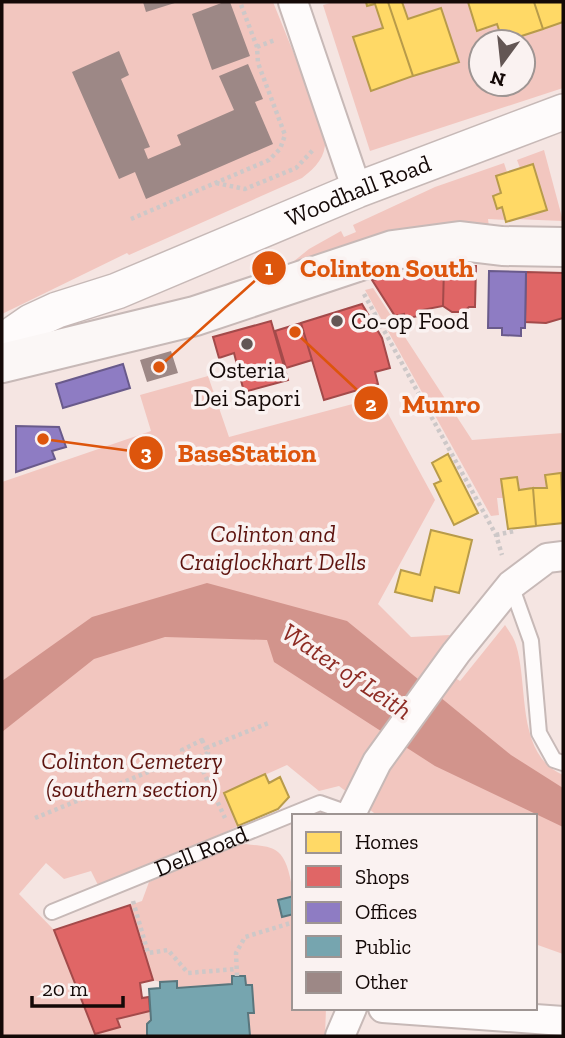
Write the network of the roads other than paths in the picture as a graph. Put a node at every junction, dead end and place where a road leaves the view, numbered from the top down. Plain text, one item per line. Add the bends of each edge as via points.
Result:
1 (293, 2) edge
2 (563, 112) edge
3 (357, 190) junction
4 (563, 247) edge
5 (117, 291) junction
6 (109, 338) junction
7 (2, 342) edge
8 (2, 363) edge
9 (563, 556) edge
10 (511, 585) junction
11 (563, 763) edge
12 (292, 814) edge
13 (293, 814) edge
14 (348, 814) edge
15 (351, 814) edge
16 (52, 912) dead end
17 (351, 1010) edge
18 (411, 1010) edge
19 (563, 1021) edge
20 (340, 1036) edge

1 - 3 street
2 - 3 street, Woodhall Road
3 - 5 street, Woodhall Road
4 - 6 main road via 449,242 393,250 195,316
5 - 6 street via 107,308
5 - 7 street, Woodhall Road via 57,310
6 - 8 main road
9 - 10 street, Dell Road via 547,558
10 - 11 lane via 531,641 538,733 554,760
10 - 15 street, Dell Road via 377,762
12 - 16 lane, Dell Road
13 - 14 lane, Dell Road via 320,803
17 - 20 street
18 - 19 street

